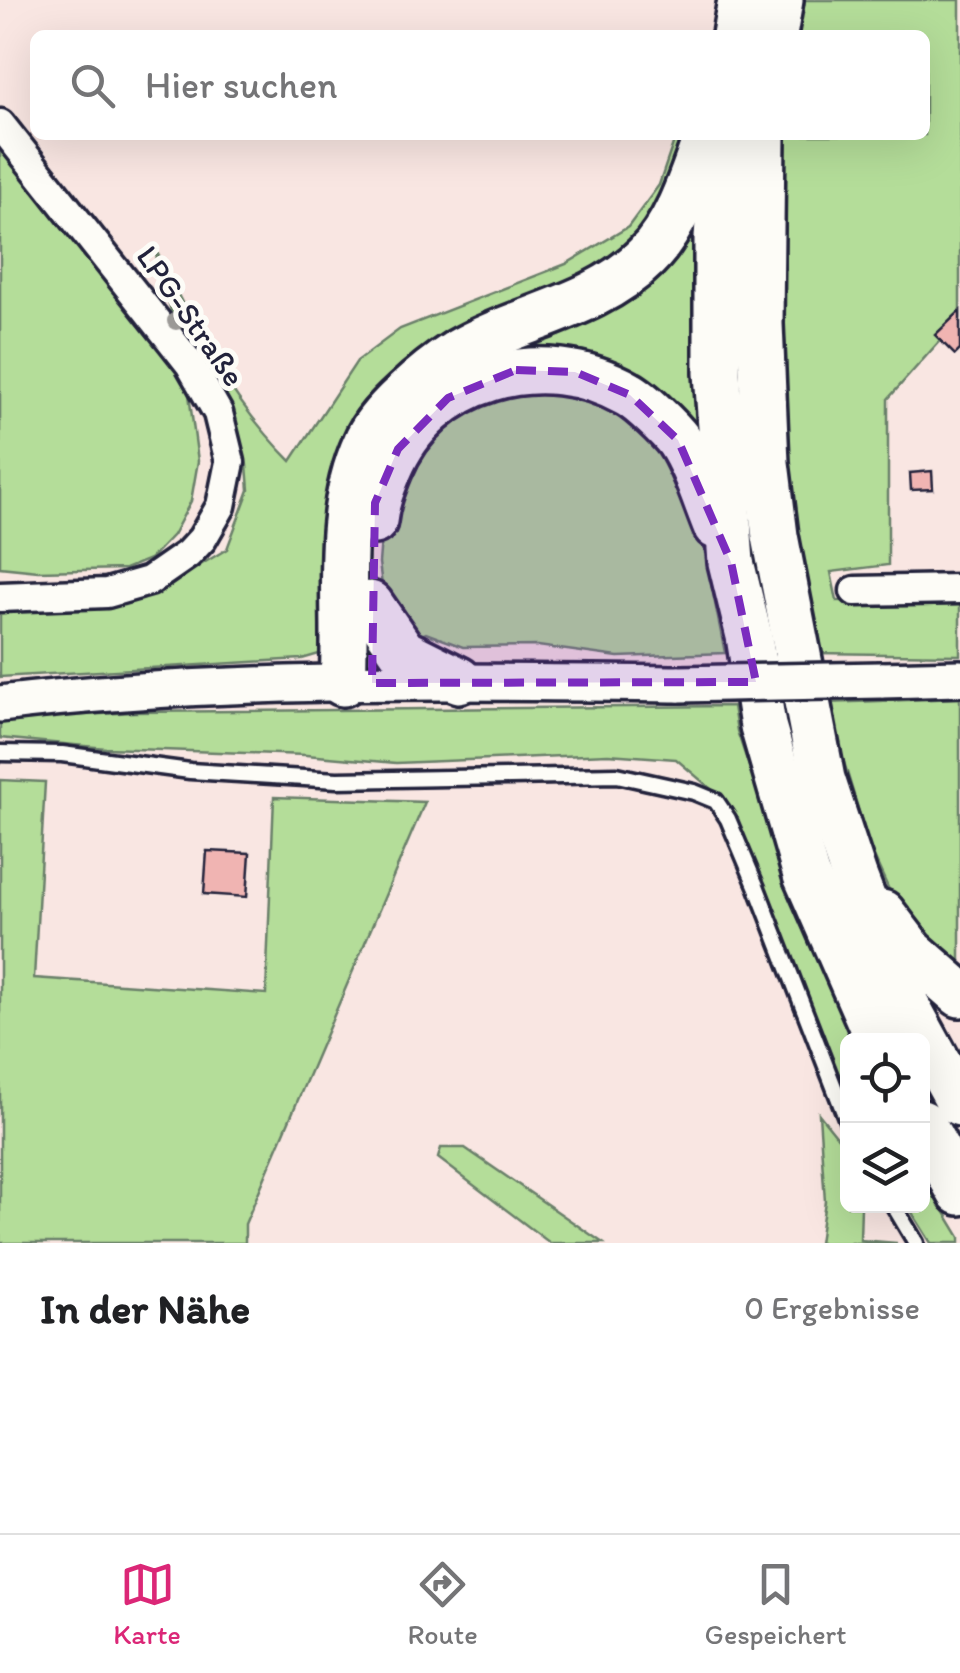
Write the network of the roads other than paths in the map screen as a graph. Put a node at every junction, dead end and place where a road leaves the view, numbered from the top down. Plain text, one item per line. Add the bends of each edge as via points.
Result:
1 (741, 0) edge
2 (780, 0) edge
3 (736, 30) edge
4 (775, 30) edge
5 (0, 124) edge
6 (705, 140) edge
7 (724, 140) edge
8 (762, 140) edge
9 (731, 562) junction
10 (960, 589) edge
11 (855, 591) dead end
12 (0, 597) edge
13 (370, 604) junction
14 (960, 678) edge
15 (458, 680) junction
16 (357, 683) junction
17 (0, 704) edge
18 (0, 752) edge
19 (854, 876) junction
20 (960, 994) edge
21 (875, 1033) edge
22 (840, 1102) edge
23 (960, 1103) edge
24 (930, 1138) edge
25 (960, 1192) edge
26 (898, 1213) edge
27 (916, 1243) edge

1 - 3 highway
2 - 4 highway
5 - 12 street, LPG-Straße via 190,364 218,413 230,462 221,506 202,538 149,581 107,594
6 - 16 highway via 648,256 580,302 458,353 391,407 367,440 344,531
7 - 9 highway via 716,373
8 - 19 highway via 762,389 775,536 822,779
9 - 13 highway via 678,440 630,395 575,372 516,370 475,381 448,398 398,450 376,503
9 - 21 highway via 763,726 806,875
10 - 11 street
13 - 15 highway via 403,652
13 - 16 highway
14 - 15 street, bridge
15 - 16 street
16 - 17 street
18 - 22 lane via 337,780 617,775 716,801
19 - 20 highway via 912,952
19 - 23 highway via 896,986
24 - 25 highway
26 - 27 lane

